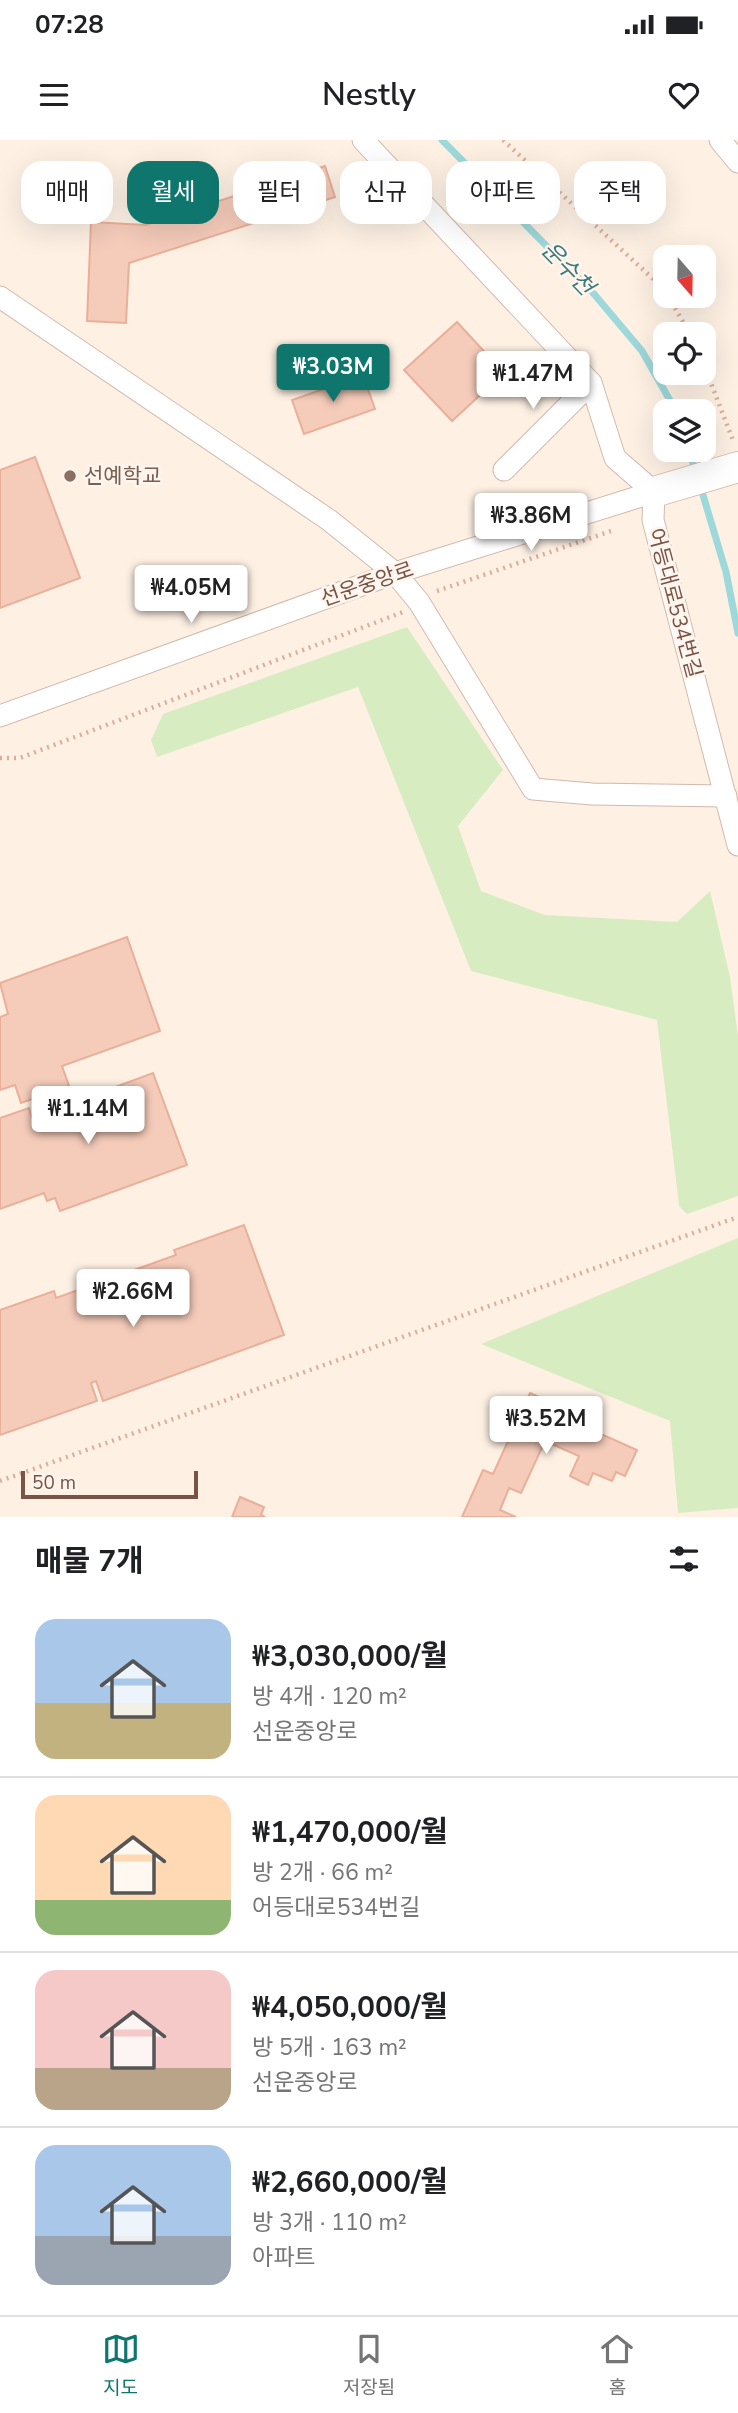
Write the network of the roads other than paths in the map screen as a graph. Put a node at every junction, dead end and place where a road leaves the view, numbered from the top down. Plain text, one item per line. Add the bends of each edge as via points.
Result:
1 (363, 140) edge
2 (720, 140) edge
3 (738, 162) edge
4 (0, 297) edge
5 (591, 383) junction
6 (736, 463) edge
7 (504, 470) dead end
8 (657, 500) junction
9 (395, 573) junction
10 (0, 716) edge
11 (726, 796) junction
12 (738, 845) edge

1 - 5 street
2 - 3 street
4 - 9 street via 329,520
5 - 7 street
5 - 8 street via 615,458
6 - 8 street, 선운중앙로
8 - 9 street, 선운중앙로
8 - 11 street, 어등대로534번길
9 - 10 street, 선운중앙로
9 - 11 street via 419,602 533,789
11 - 12 street, 어등대로534번길

